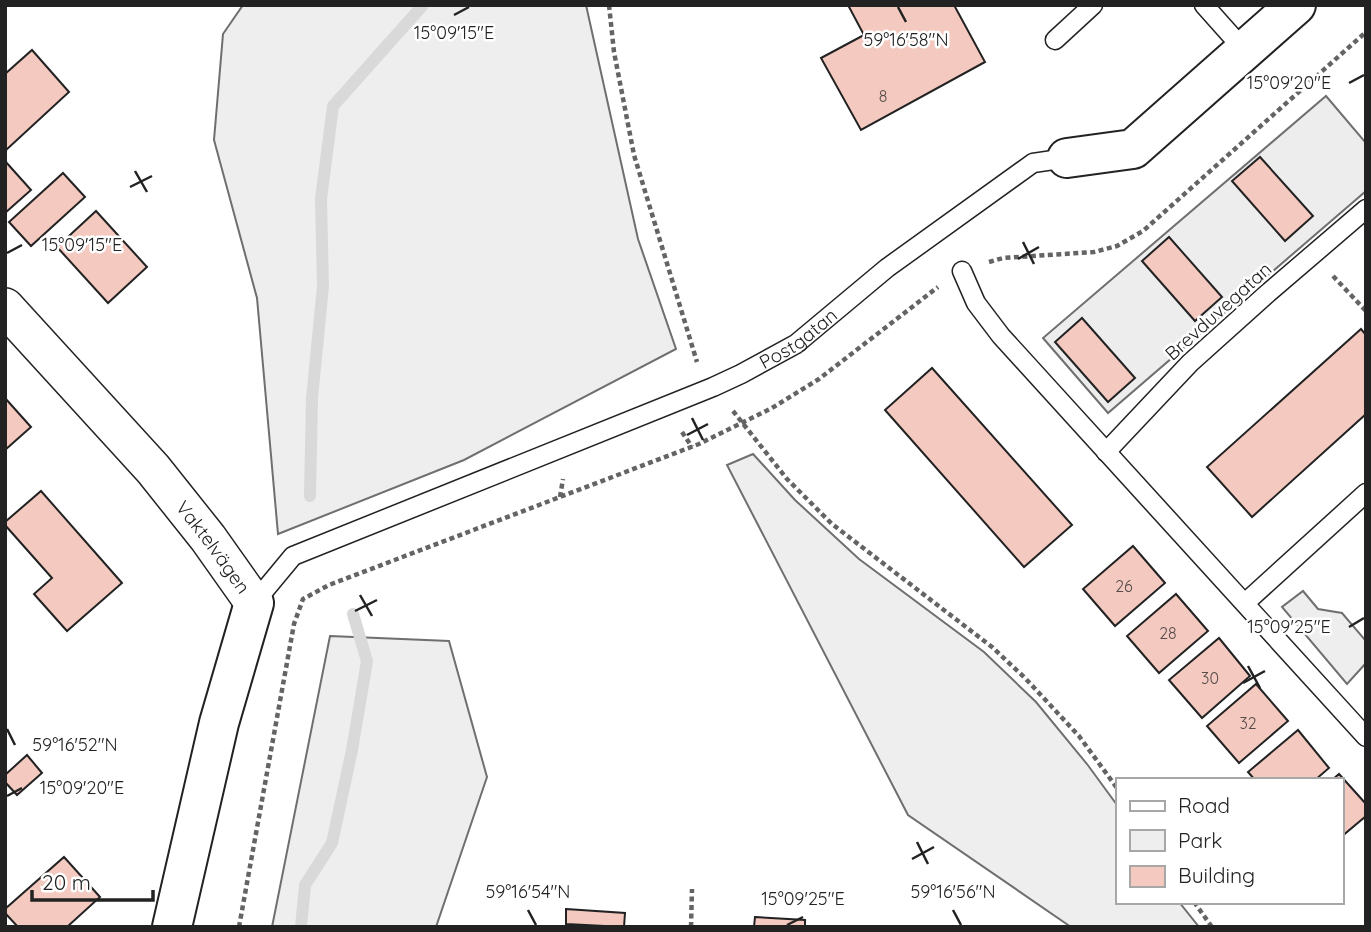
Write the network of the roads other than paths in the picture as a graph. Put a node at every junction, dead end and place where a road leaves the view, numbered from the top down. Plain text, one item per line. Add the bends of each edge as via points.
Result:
1 (1093, 5) edge
2 (1204, 5) edge
3 (1296, 5) edge
4 (1055, 40) dead end
5 (1245, 51) junction
6 (1067, 158) joint
7 (1366, 209) edge
8 (962, 271) road end
9 (5, 307) edge
10 (1106, 452) junction
11 (1366, 493) edge
12 (254, 603) junction
13 (1245, 603) junction
14 (1366, 737) edge
15 (172, 927) edge

1 - 4 lane
2 - 5 lane
3 - 5 street, Postgatan
5 - 6 street, Postgatan via 1133,149
6 - 12 lane, Postgatan via 1034,163 887,268 796,344 713,387 293,556
7 - 10 lane, Brevduvegatan via 1190,363
8 - 10 lane via 976,303 1001,336
9 - 12 street, Vaktelvägen via 153,469
10 - 13 lane
11 - 13 lane
12 - 15 street, Vaktelvägen via 219,723
13 - 14 lane

